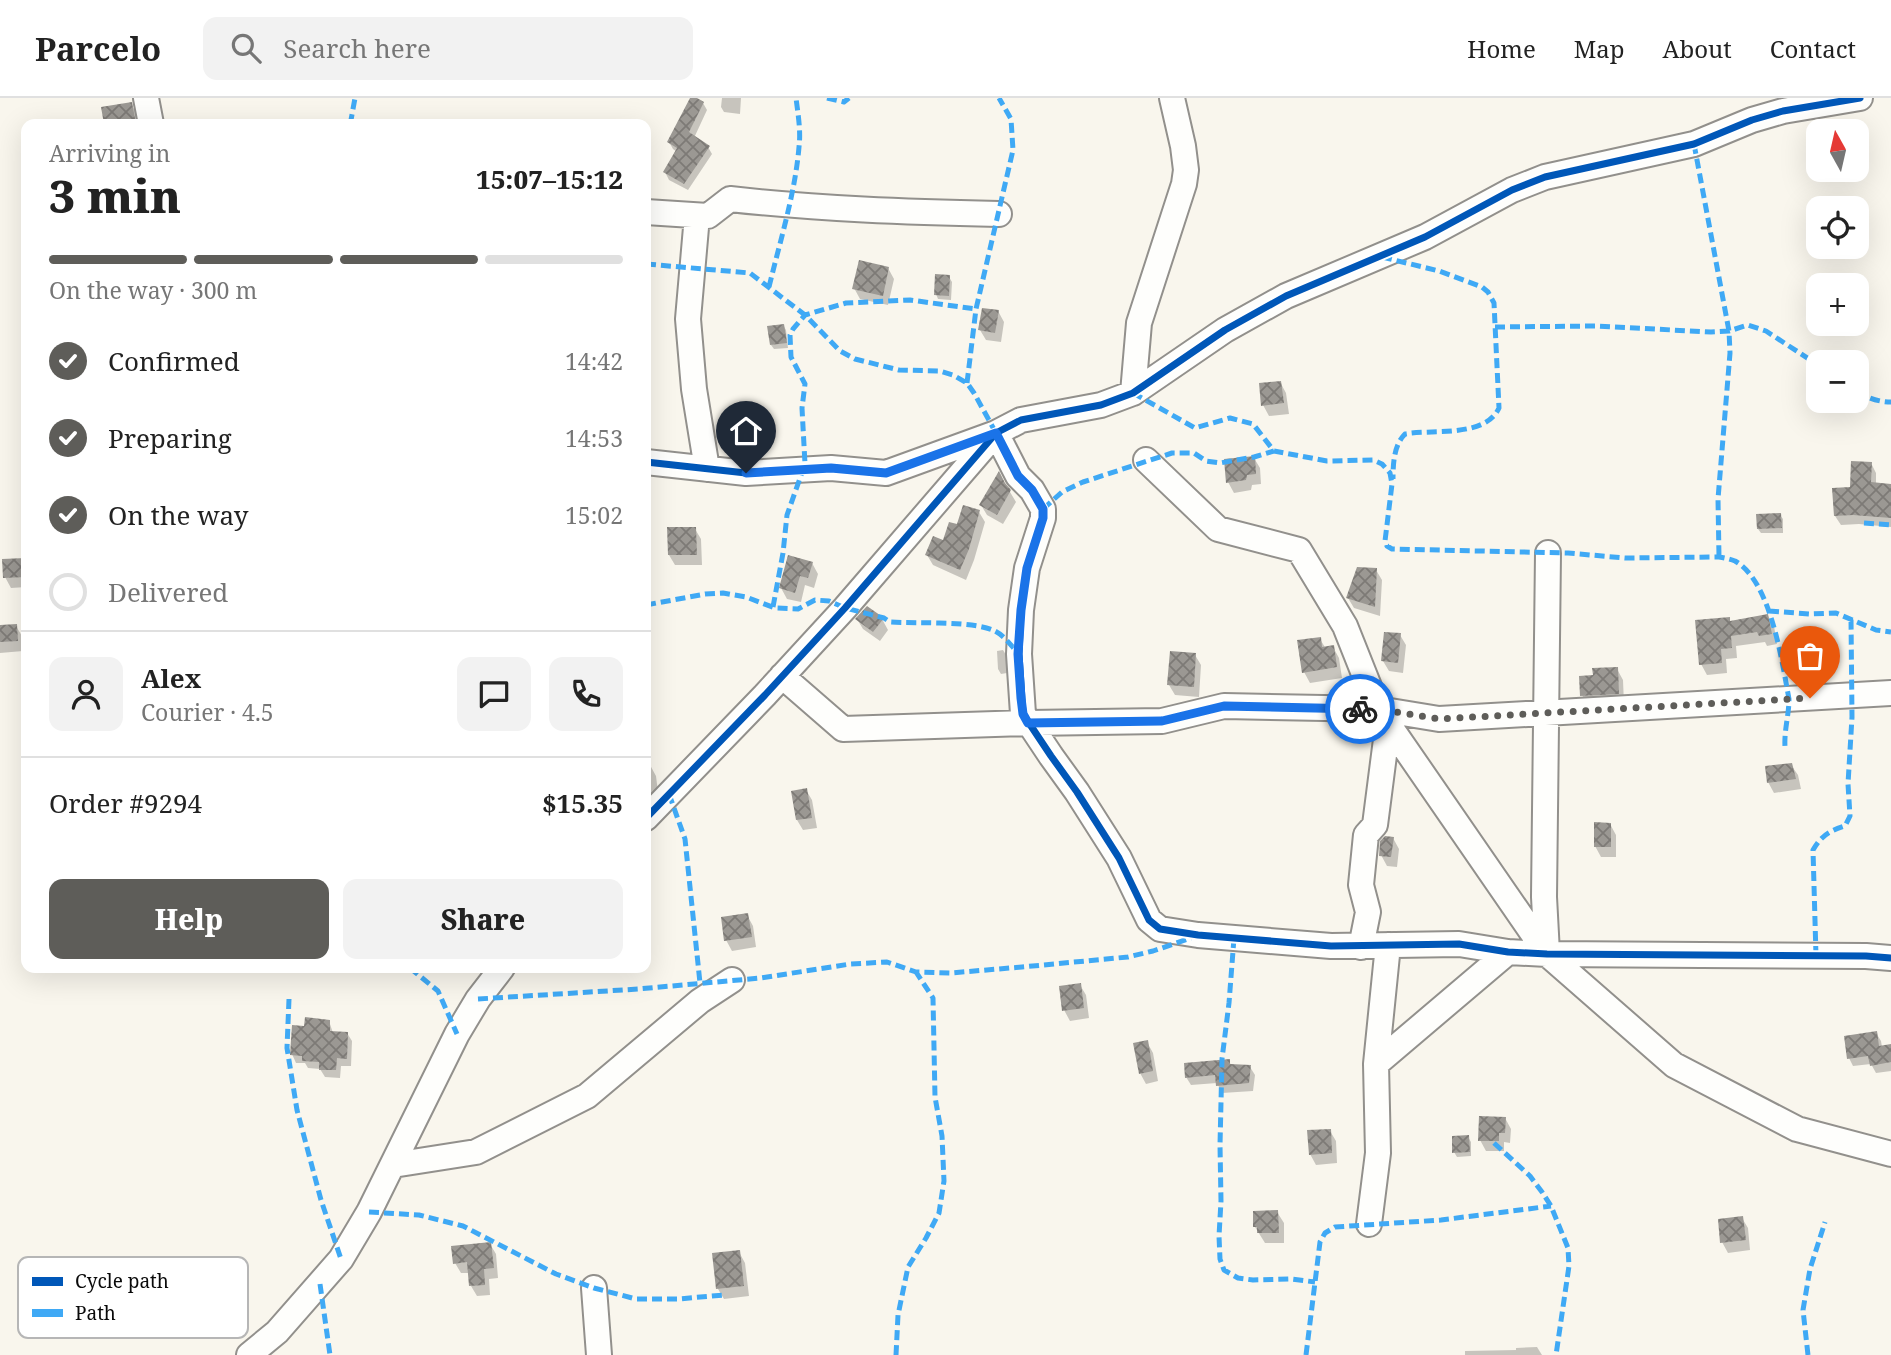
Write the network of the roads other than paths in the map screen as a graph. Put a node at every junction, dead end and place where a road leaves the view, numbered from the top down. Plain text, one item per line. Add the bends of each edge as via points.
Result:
1 (146, 98) edge
2 (1172, 98) edge
3 (1860, 98) edge
4 (1782, 104) edge
5 (150, 119) edge
6 (651, 212) edge
7 (999, 214) dead end
8 (697, 216) junction
9 (1133, 393) junction
10 (996, 433) junction
11 (1146, 460) dead end
12 (651, 463) edge
13 (707, 469) junction
14 (1548, 553) dead end
15 (782, 676) junction
16 (1891, 693) edge
17 (1547, 713) junction
18 (1383, 717) junction
19 (1028, 723) junction
20 (651, 813) edge
21 (1388, 945) junction
22 (1361, 947) junction
23 (1508, 952) junction
24 (1547, 954) junction
25 (1891, 958) edge
26 (498, 973) edge
27 (732, 980) dead end
28 (1376, 1064) junction
29 (1891, 1154) edge
30 (393, 1165) junction
31 (1369, 1224) dead end
32 (594, 1288) dead end
33 (249, 1355) edge
34 (599, 1355) edge

1 - 5 street
2 - 9 street via 1186,170 1139,323
3 - 4 street
4 - 9 street via 1694,144 1545,177 1512,190 1426,237 1286,296 1225,330
6 - 8 street
7 - 8 street via 870,211 730,199 708,216
8 - 13 street via 688,319
9 - 10 street via 1101,405 1021,419
10 - 13 street via 886,473 831,468 746,473
10 - 15 street
10 - 19 street via 1018,476 1043,509 1021,610 1018,654 1023,714
11 - 18 street via 1218,529 1299,550 1345,626
12 - 13 street
14 - 17 street
15 - 19 street via 843,729
15 - 20 street
16 - 17 street
17 - 18 street
17 - 24 street
18 - 19 street via 1224,706 1162,721
18 - 22 street via 1375,825 1366,835 1361,885 1368,912
18 - 24 street
19 - 22 street via 1119,858 1149,920 1160,929
21 - 22 street
21 - 23 street via 1459,944
21 - 28 street
23 - 24 street
23 - 28 street
24 - 25 street
24 - 29 street via 1674,1065 1797,1129
26 - 30 street via 457,1034
27 - 30 street via 700,1000 587,1096 476,1152
28 - 31 street via 1378,1153
30 - 33 street via 341,1259 277,1332
32 - 34 street

